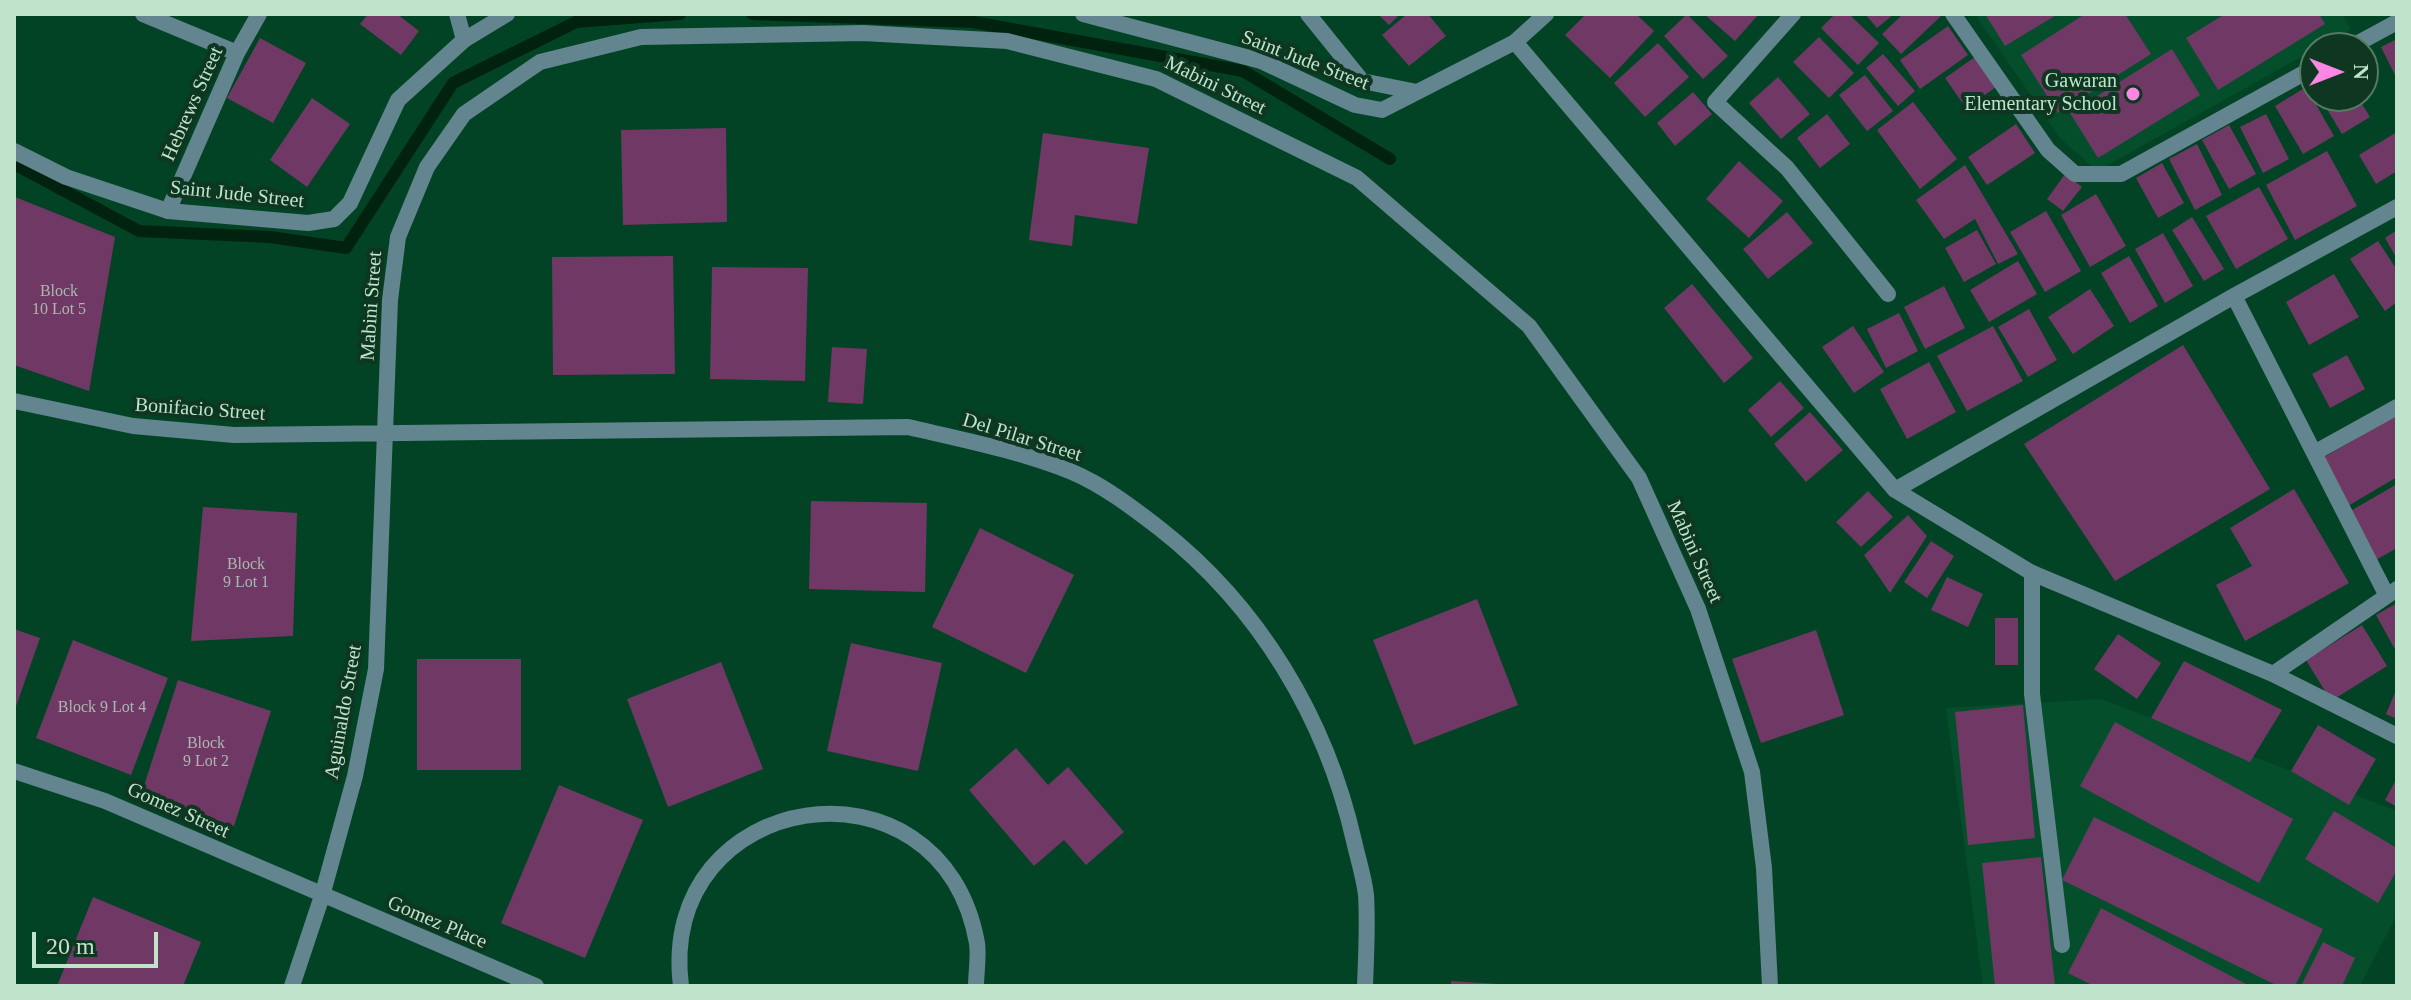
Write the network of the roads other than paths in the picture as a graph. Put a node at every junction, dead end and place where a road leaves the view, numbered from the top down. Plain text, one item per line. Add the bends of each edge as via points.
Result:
1 (143, 14) edge
2 (259, 14) edge
3 (457, 14) edge
4 (507, 14) edge
5 (1083, 14) edge
6 (1308, 14) edge
7 (1546, 14) edge
8 (1793, 14) edge
9 (1953, 14) edge
10 (2391, 20) edge
11 (2373, 32) edge
12 (464, 40) junction
13 (1515, 42) junction
14 (237, 53) junction
15 (2299, 76) edge
16 (1417, 92) junction
17 (14, 151) edge
18 (2397, 207) edge
19 (168, 211) junction
20 (1888, 294) dead end
21 (2234, 296) junction
22 (14, 401) edge
23 (2397, 407) edge
24 (385, 435) junction
25 (2314, 453) junction
26 (1895, 490) junction
27 (2032, 573) junction
28 (2392, 592) edge
29 (2273, 674) junction
30 (2397, 736) edge
31 (14, 771) edge
32 (322, 896) junction
33 (2062, 945) dead end
34 (292, 986) edge
35 (536, 986) edge
36 (681, 986) edge
37 (976, 986) edge
38 (1365, 986) edge
39 (1770, 986) edge

1 - 14 street
2 - 14 street, Hebrews Street
3 - 12 street
4 - 12 street, Saint Jude Street
5 - 16 street, Saint Jude Street via 1261,61 1355,105 1382,110
6 - 16 street via 1362,81
7 - 13 street, Saint Jude Street
8 - 20 street via 1715,102 1787,168
9 - 15 street via 2048,150 2075,174 2121,174
10 - 11 street
12 - 19 street, Saint Jude Street via 398,100 350,203 334,219 308,223
13 - 16 street, Saint Jude Street
13 - 26 street
14 - 19 street, Hebrews Street
17 - 19 street, Saint Jude Street via 66,177
18 - 21 street
21 - 25 street
21 - 26 street
22 - 24 street, Bonifacio Street via 133,426 220,434
23 - 25 street
24 - 32 street, Aguinaldo Street via 376,669 355,776
24 - 38 street, Del Pilar Street via 908,427 1075,473 1133,508 1191,553 1245,611 1287,670 1322,739 1348,816 1366,893
24 - 39 street, Mabini Street via 398,237 427,167 464,114 540,62 641,37 863,33 1007,41 1156,79 1357,178 1529,326 1639,478 1698,609 1752,772
25 - 28 street
26 - 27 street
27 - 29 street
27 - 33 street via 2032,694
28 - 29 street
29 - 30 street
31 - 32 street, Gomez Street via 105,801
32 - 34 street, Aguinaldo Street
32 - 35 street, Gomez Place
36 - 37 street via 677,956 688,908 714,865 752,833 798,815 847,813 895,828 935,857 963,897 977,946

